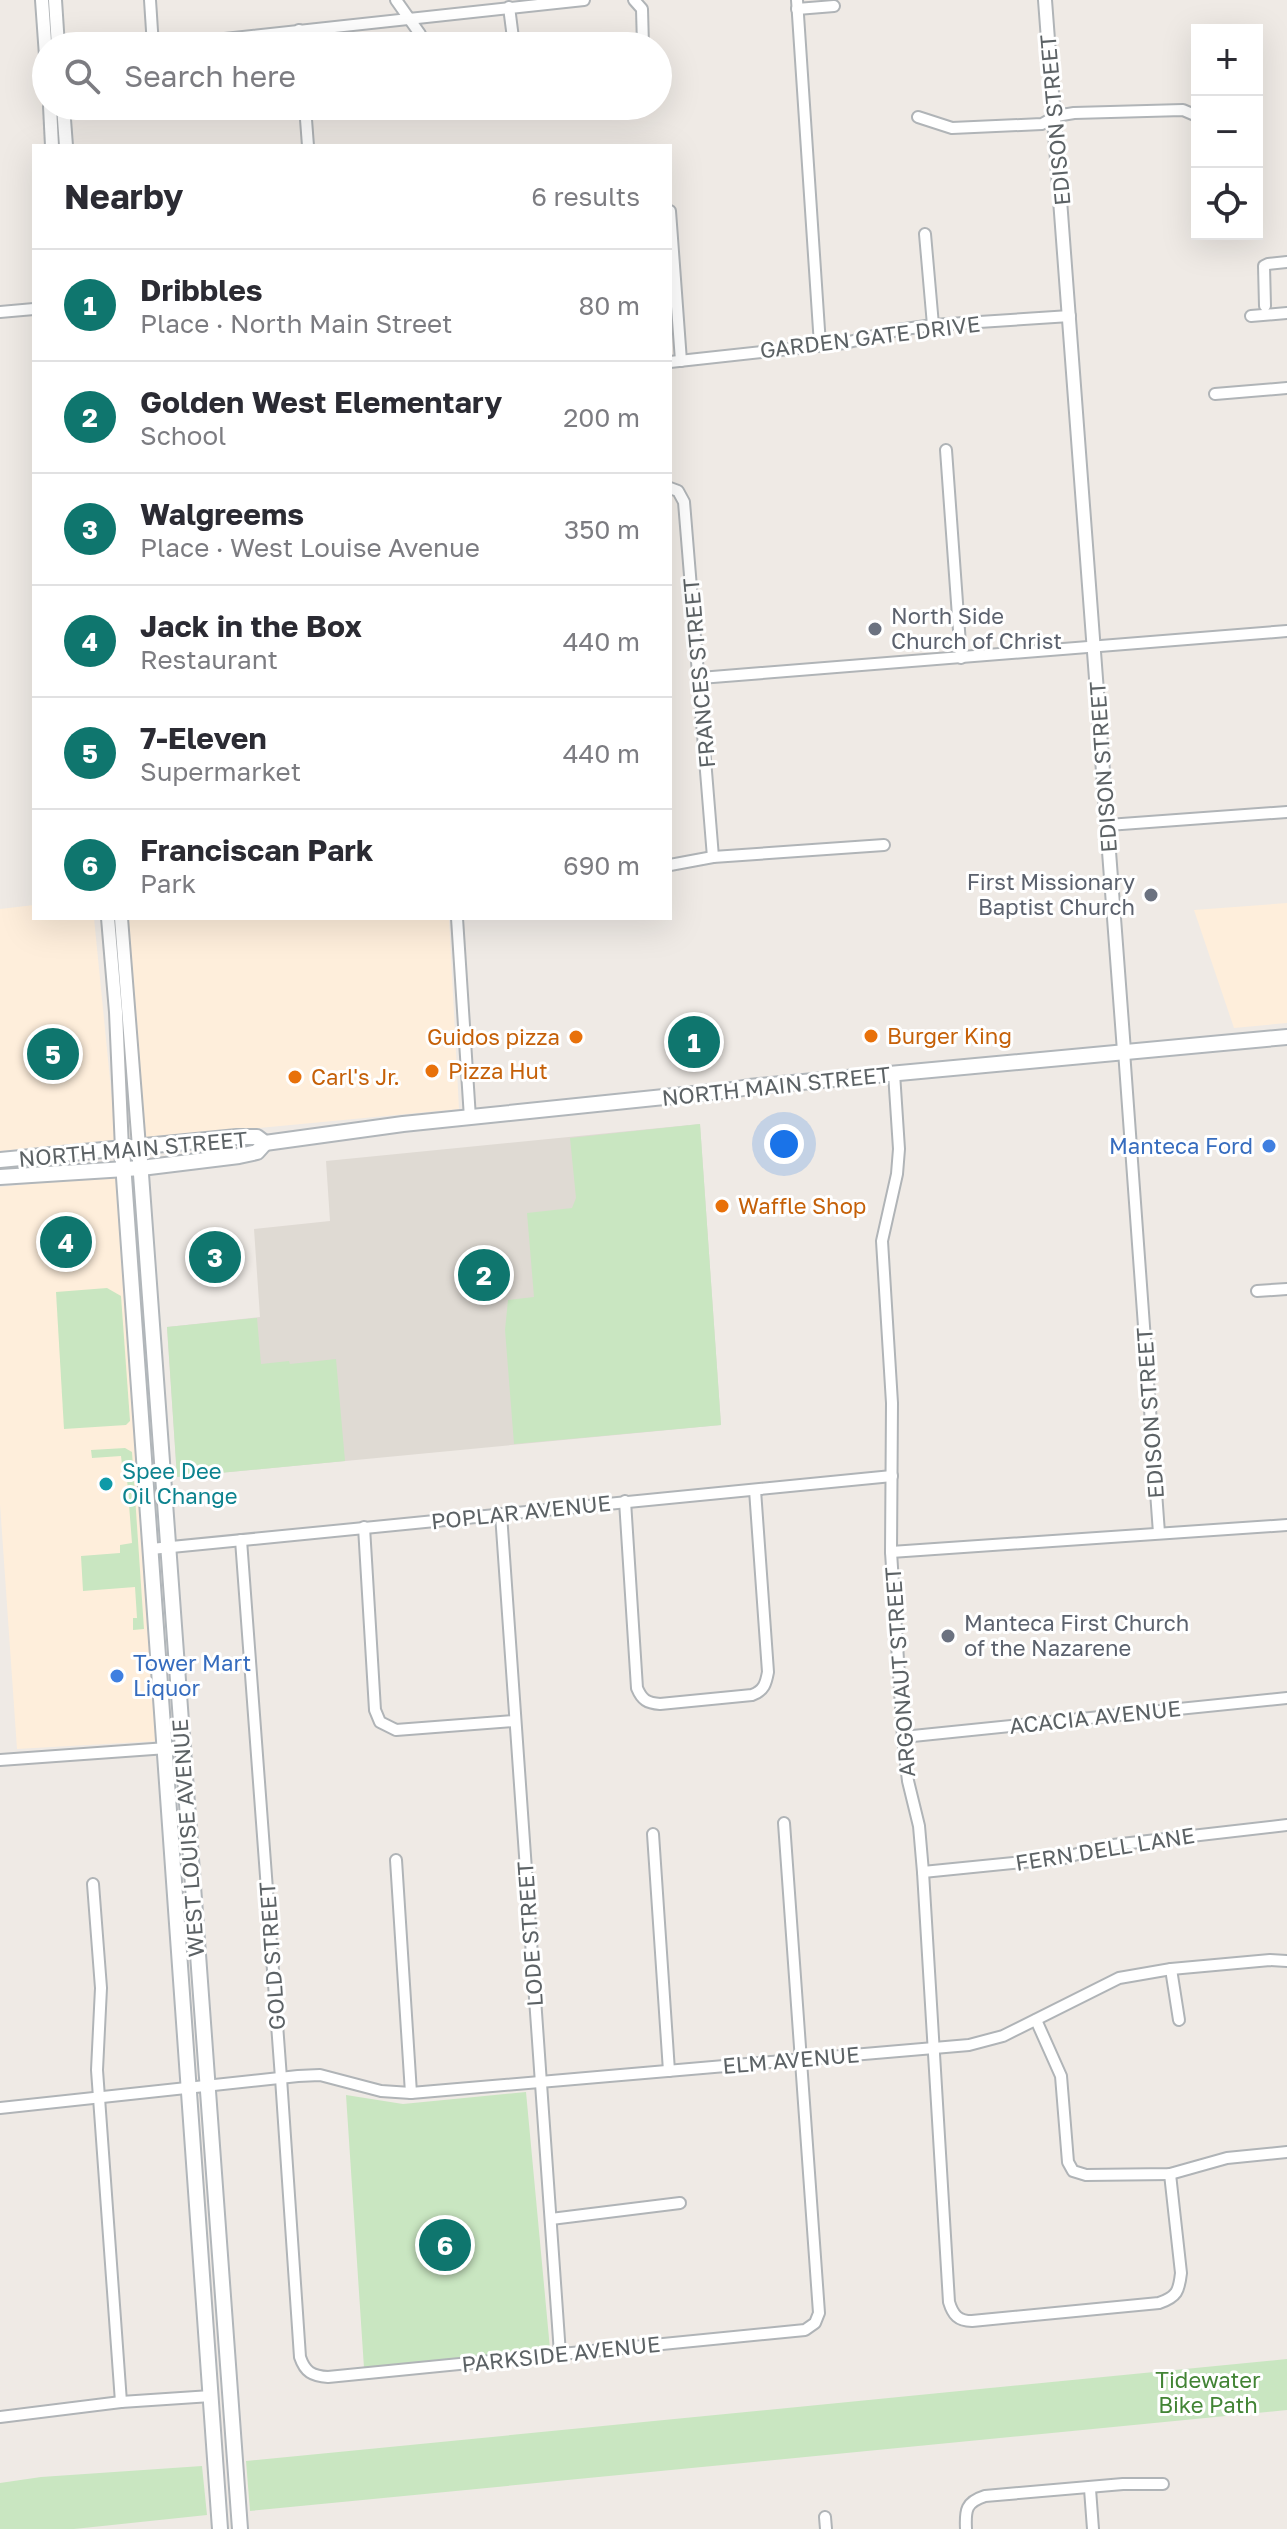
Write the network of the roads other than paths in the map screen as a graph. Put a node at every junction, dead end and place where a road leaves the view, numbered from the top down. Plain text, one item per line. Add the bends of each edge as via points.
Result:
1 (42, 0) edge
2 (55, 0) edge
3 (150, 0) edge
4 (396, 0) edge
5 (584, 0) edge
6 (634, 0) edge
7 (1045, 0) edge
8 (797, 4) edge
9 (834, 6) dead end
10 (509, 7) junction
11 (411, 20) junction
12 (299, 30) joint
13 (44, 32) edge
14 (57, 32) edge
15 (152, 32) edge
16 (282, 32) edge
17 (419, 32) edge
18 (512, 32) edge
19 (643, 32) edge
20 (1191, 113) edge
21 (1056, 116) junction
22 (918, 117) dead end
23 (51, 120) edge
24 (64, 120) edge
25 (306, 120) edge
26 (52, 144) edge
27 (66, 144) edge
28 (308, 144) edge
29 (925, 234) dead end
30 (672, 261) edge
31 (1287, 262) edge
32 (1265, 306) dead end
33 (32, 309) edge
34 (0, 312) edge
35 (1287, 313) edge
36 (1070, 316) junction
37 (1251, 316) dead end
38 (933, 325) junction
39 (820, 345) junction
40 (676, 362) edge
41 (1287, 388) edge
42 (1215, 394) dead end
43 (946, 450) dead end
44 (674, 490) edge
45 (1287, 631) edge
46 (1095, 648) junction
47 (961, 658) junction
48 (700, 678) junction
49 (1287, 812) edge
50 (1108, 825) junction
51 (884, 845) dead end
52 (713, 857) junction
53 (672, 865) edge
54 (108, 920) edge
55 (121, 920) edge
56 (457, 920) edge
57 (1287, 1037) edge
58 (1124, 1051) junction
59 (894, 1073) junction
60 (470, 1118) junction
61 (265, 1143) junction
62 (139, 1147) junction
63 (122, 1149) junction
64 (0, 1160) edge
65 (141, 1168) junction
66 (124, 1169) junction
67 (0, 1177) edge
68 (1287, 1289) edge
69 (1257, 1291) dead end
70 (892, 1476) junction
71 (755, 1490) junction
72 (625, 1501) junction
73 (501, 1514) junction
74 (1287, 1525) edge
75 (364, 1527) junction
76 (1159, 1533) junction
77 (241, 1540) junction
78 (167, 1548) junction
79 (151, 1549) junction
80 (891, 1552) junction
81 (1287, 1698) edge
82 (514, 1721) junction
83 (903, 1737) junction
84 (181, 1747) junction
85 (164, 1748) junction
86 (0, 1760) edge
87 (784, 1823) dead end
88 (1287, 1825) edge
89 (653, 1834) dead end
90 (396, 1860) dead end
91 (923, 1872) junction
92 (93, 1884) dead end
93 (1287, 1961) edge
94 (1171, 1969) junction
95 (1036, 2020) junction
96 (1179, 2020) dead end
97 (933, 2048) junction
98 (800, 2058) junction
99 (669, 2071) junction
100 (281, 2078) junction
101 (541, 2084) junction
102 (206, 2086) junction
103 (188, 2088) junction
104 (411, 2093) junction
105 (99, 2098) junction
106 (0, 2108) edge
107 (1287, 2152) edge
108 (1170, 2174) junction
109 (680, 2203) dead end
110 (551, 2219) junction
111 (560, 2354) junction
112 (305, 2370) joint
113 (211, 2396) junction
114 (121, 2402) junction
115 (0, 2417) edge
116 (1163, 2484) dead end
117 (1090, 2489) junction
118 (825, 2517) dead end
119 (966, 2524) edge
120 (220, 2529) edge
121 (240, 2529) edge
122 (826, 2529) edge
123 (1093, 2529) edge

1 - 13 street
2 - 14 street
3 - 15 street
4 - 11 street
5 - 10 street
6 - 19 street via 642,9
7 - 21 street, EDISON STREET
8 - 9 street
8 - 39 street
10 - 11 street
10 - 18 street
11 - 12 street
11 - 17 street
12 - 16 street
20 - 21 street via 1146,110
21 - 22 street via 1042,124 952,128
21 - 36 street, EDISON STREET
23 - 26 street
24 - 27 street
25 - 28 street
29 - 38 street
30 - 40 street
31 - 32 street via 1264,266
33 - 34 street
35 - 37 street
36 - 38 street, GARDEN GATE DRIVE
36 - 46 street, EDISON STREET
38 - 39 street, GARDEN GATE DRIVE
39 - 40 street, GARDEN GATE DRIVE
41 - 42 street
43 - 47 street
44 - 48 street, FRANCES STREET via 684,502
45 - 46 street
46 - 47 street
46 - 50 street, EDISON STREET
47 - 48 street
48 - 52 street, FRANCES STREET
49 - 50 street
50 - 58 street, EDISON STREET
51 - 52 street
52 - 53 street
54 - 63 street
55 - 62 street
56 - 60 street
57 - 58 main road, NORTH MAIN STREET
58 - 59 main road, NORTH MAIN STREET
58 - 76 street, EDISON STREET
59 - 60 main road, NORTH MAIN STREET
59 - 70 street, ARGONAUT STREET via 899,1149 882,1241
60 - 61 main road, NORTH MAIN STREET
61 - 62 main road, NORTH MAIN STREET via 257,1137
61 - 65 main road, NORTH MAIN STREET via 257,1152
62 - 63 main road, NORTH MAIN STREET
62 - 65 main road, WEST LOUISE AVENUE
63 - 64 main road, NORTH MAIN STREET
63 - 66 main road, WEST LOUISE AVENUE
65 - 66 main road, NORTH MAIN STREET
65 - 78 main road, WEST LOUISE AVENUE
66 - 67 main road, NORTH MAIN STREET
66 - 79 main road, WEST LOUISE AVENUE
68 - 69 street
70 - 71 street, POPLAR AVENUE
70 - 80 street, ARGONAUT STREET
71 - 72 street, POPLAR AVENUE
71 - 72 street via 766,1684 752,1695 660,1704 641,1698 637,1688
72 - 73 street, POPLAR AVENUE
73 - 75 street, POPLAR AVENUE
73 - 82 street, LODE STREET
74 - 76 street
75 - 77 street, POPLAR AVENUE
75 - 82 street via 375,1710 380,1722 396,1730
76 - 80 street
77 - 78 street, POPLAR AVENUE
77 - 100 street, GOLD STREET
78 - 79 street, POPLAR AVENUE
78 - 84 main road, WEST LOUISE AVENUE
79 - 85 main road, WEST LOUISE AVENUE
80 - 83 street, ARGONAUT STREET
81 - 83 street, ACACIA AVENUE
82 - 101 street, LODE STREET
83 - 91 street, ARGONAUT STREET
84 - 85 street
84 - 102 main road, WEST LOUISE AVENUE
85 - 86 street
85 - 103 main road, WEST LOUISE AVENUE
87 - 98 street
88 - 91 street, FERN DELL LANE via 1104,1846 1064,1858
89 - 99 street
90 - 104 street
91 - 97 street, ARGONAUT STREET
92 - 105 street via 101,1988
93 - 94 street, ELM AVENUE
94 - 95 street, ELM AVENUE via 1119,1978
94 - 96 street
95 - 97 street, ELM AVENUE via 979,2043
95 - 108 street via 1061,2076 1067,2157 1073,2171
97 - 98 street, ELM AVENUE
97 - 108 street, ARGONAUT STREET via 949,2302 964,2321 1171,2299 1181,2273
98 - 99 street, ELM AVENUE
98 - 111 street, PARKSIDE AVENUE via 819,2313 815,2323 805,2330
99 - 101 street, ELM AVENUE
100 - 102 street, ELM AVENUE
100 - 104 street, ELM AVENUE via 320,2075
100 - 112 street, GOLD STREET
101 - 104 street, ELM AVENUE
101 - 110 street, LODE STREET
102 - 103 street, ELM AVENUE
102 - 121 main road, WEST LOUISE AVENUE
103 - 105 street, ELM AVENUE
103 - 113 main road, WEST LOUISE AVENUE
105 - 106 street, ELM AVENUE
105 - 114 street
107 - 108 street via 1227,2158
109 - 110 street
110 - 111 street, LODE STREET
111 - 112 street, PARKSIDE AVENUE via 328,2377
113 - 114 street
113 - 120 main road, WEST LOUISE AVENUE
114 - 115 street
116 - 117 street
117 - 119 street via 985,2496 969,2504
117 - 123 street
118 - 122 street

